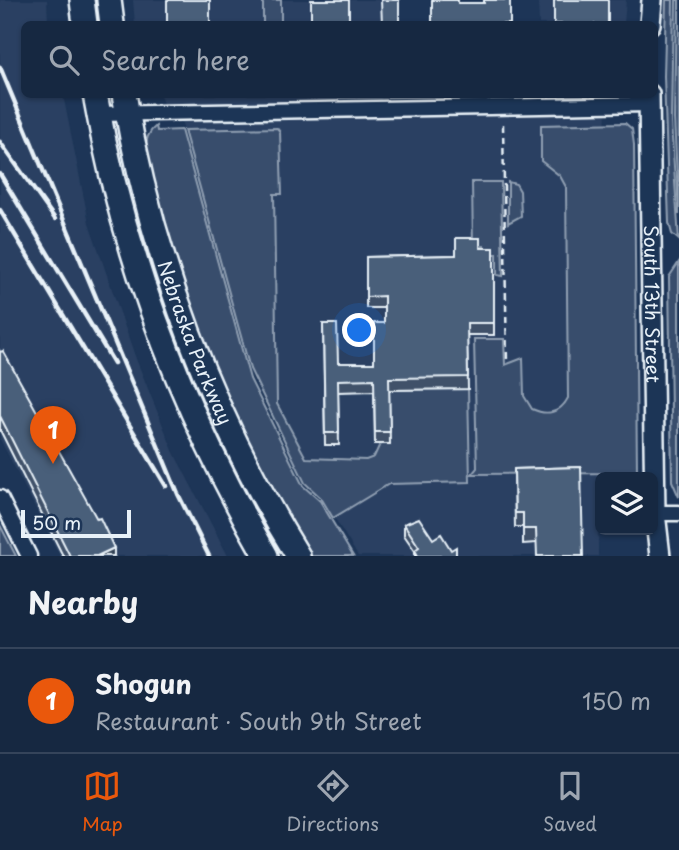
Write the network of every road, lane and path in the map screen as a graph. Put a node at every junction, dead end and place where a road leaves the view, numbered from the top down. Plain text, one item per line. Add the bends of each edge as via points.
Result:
1 (82, 0) edge
2 (109, 0) edge
3 (652, 0) edge
4 (85, 21) edge
5 (112, 21) edge
6 (650, 21) edge
7 (649, 99) edge
8 (96, 104) edge
9 (125, 104) edge
10 (503, 124) dead end
11 (507, 364) dead end
12 (654, 472) edge
13 (0, 498) edge
14 (658, 513) edge
15 (679, 513) edge
16 (658, 535) edge
17 (29, 556) edge
18 (266, 556) edge
19 (298, 556) edge
20 (660, 556) edge

1 - 4 main road
2 - 5 main road
3 - 6 main road
7 - 9 street
7 - 12 main road, South 13th Street
8 - 9 street
8 - 18 main road, Nebraska Parkway via 111,177 173,369 209,451
9 - 19 main road, Nebraska Parkway via 147,200 204,371 243,458
10 - 11 path
13 - 17 street
14 - 15 street
16 - 20 main road, South 13th Street

